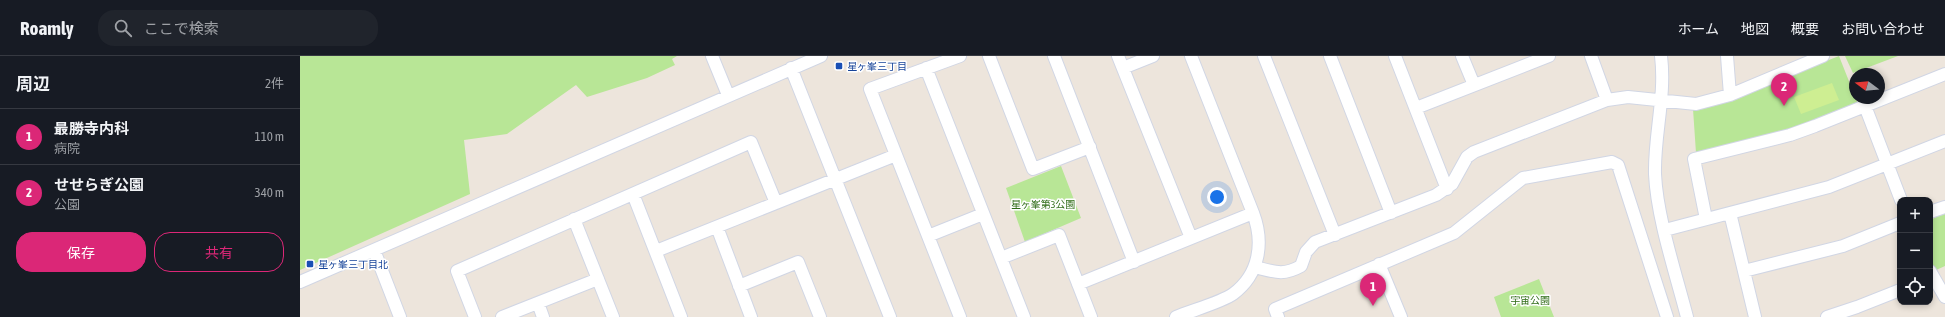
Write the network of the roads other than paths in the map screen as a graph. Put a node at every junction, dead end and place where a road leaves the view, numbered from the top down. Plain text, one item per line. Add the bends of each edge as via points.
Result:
1 (712, 56) edge
2 (821, 56) edge
3 (960, 56) edge
4 (989, 56) edge
5 (1054, 56) edge
6 (1118, 56) edge
7 (1154, 56) edge
8 (1191, 56) edge
9 (1264, 56) edge
10 (1330, 56) edge
11 (1395, 56) edge
12 (1462, 56) edge
13 (1549, 56) edge
14 (1591, 56) edge
15 (1661, 56) edge
16 (1728, 56) edge
17 (1823, 56) edge
18 (1529, 60) edge
19 (1804, 60) edge
20 (791, 68) junction
21 (926, 68) junction
22 (1123, 68) junction
23 (1945, 74) edge
24 (1474, 86) junction
25 (1730, 95) junction
26 (728, 96) junction
27 (1607, 100) junction
28 (1661, 101) junction
29 (1866, 106) junction
30 (1416, 108) junction
31 (1945, 141) edge
32 (1090, 147) junction
33 (896, 155) junction
34 (1888, 163) junction
35 (836, 179) junction
36 (1447, 189) junction
37 (633, 194) junction
38 (1900, 197) edge
39 (776, 203) junction
40 (1945, 207) edge
41 (1933, 211) edge
42 (1254, 213) junction
43 (1391, 213) junction
44 (1730, 213) junction
45 (983, 214) junction
46 (574, 219) junction
47 (1706, 219) junction
48 (1897, 224) edge
49 (717, 227) junction
50 (1665, 230) junction
51 (1335, 235) junction
52 (928, 236) junction
53 (1191, 238) junction
54 (374, 250) junction
55 (656, 251) junction
56 (1001, 258) junction
57 (1134, 262) junction
58 (1379, 264) junction
59 (1255, 267) junction
60 (1744, 271) junction
61 (1933, 278) edge
62 (598, 279) junction
63 (300, 282) edge
64 (1078, 284) junction
65 (739, 286) junction
66 (1897, 291) edge
67 (1945, 297) edge
68 (538, 303) junction
69 (400, 317) edge
70 (475, 317) edge
71 (502, 317) edge
72 (543, 317) edge
73 (613, 317) edge
74 (681, 317) edge
75 (751, 317) edge
76 (820, 317) edge
77 (890, 317) edge
78 (960, 317) edge
79 (1024, 317) edge
80 (1091, 317) edge
81 (1176, 317) edge
82 (1278, 317) edge
83 (1401, 317) edge
84 (1667, 317) edge
85 (1687, 317) edge
86 (1755, 317) edge
87 (1827, 317) edge

1 - 26 street
2 - 20 street
3 - 21 street
4 - 32 street via 1033,169
5 - 32 street
6 - 22 street
7 - 22 street
8 - 42 street
9 - 51 street
10 - 43 street
11 - 30 street
12 - 24 street
13 - 18 street
14 - 27 street
15 - 28 street
16 - 25 street
17 - 19 street
18 - 24 street
19 - 25 street
20 - 26 street
20 - 35 street
21 - 33 street via 870,89
21 - 45 street
22 - 53 street
23 - 29 street
24 - 30 street
25 - 28 street via 1696,104
26 - 54 street
27 - 28 street via 1628,97
27 - 36 street via 1474,152 1467,157
28 - 50 street via 1655,175
29 - 34 street
29 - 47 street via 1790,134 1694,159
30 - 36 street
31 - 34 street
32 - 57 street
33 - 35 street
33 - 52 street
34 - 38 street
34 - 44 street via 1829,187
35 - 39 street
35 - 77 street
36 - 43 street
37 - 39 street via 751,142
37 - 46 street
37 - 55 street
39 - 49 street
40 - 41 street
42 - 53 street
42 - 59 street via 1260,240
43 - 51 street
44 - 47 street
44 - 60 street
45 - 52 street
45 - 56 street
46 - 62 street
46 - 70 street via 457,271
47 - 50 street
48 - 60 street via 1843,246
49 - 55 street
49 - 65 street
50 - 85 street
51 - 59 street via 1310,246 1301,266 1287,273 1276,273
52 - 78 street
53 - 57 street
54 - 63 street
54 - 69 street
55 - 74 street
56 - 64 street via 1059,235
56 - 79 street
57 - 64 street
58 - 82 street via 1275,309
58 - 83 street
58 - 84 street via 1454,233 1523,178 1612,162 1618,164
59 - 81 street via 1241,287 1232,294
60 - 86 street
61 - 67 street
62 - 68 street
62 - 73 street
64 - 80 street
65 - 75 street
65 - 76 street via 798,262
66 - 87 street
68 - 71 street
68 - 72 street

